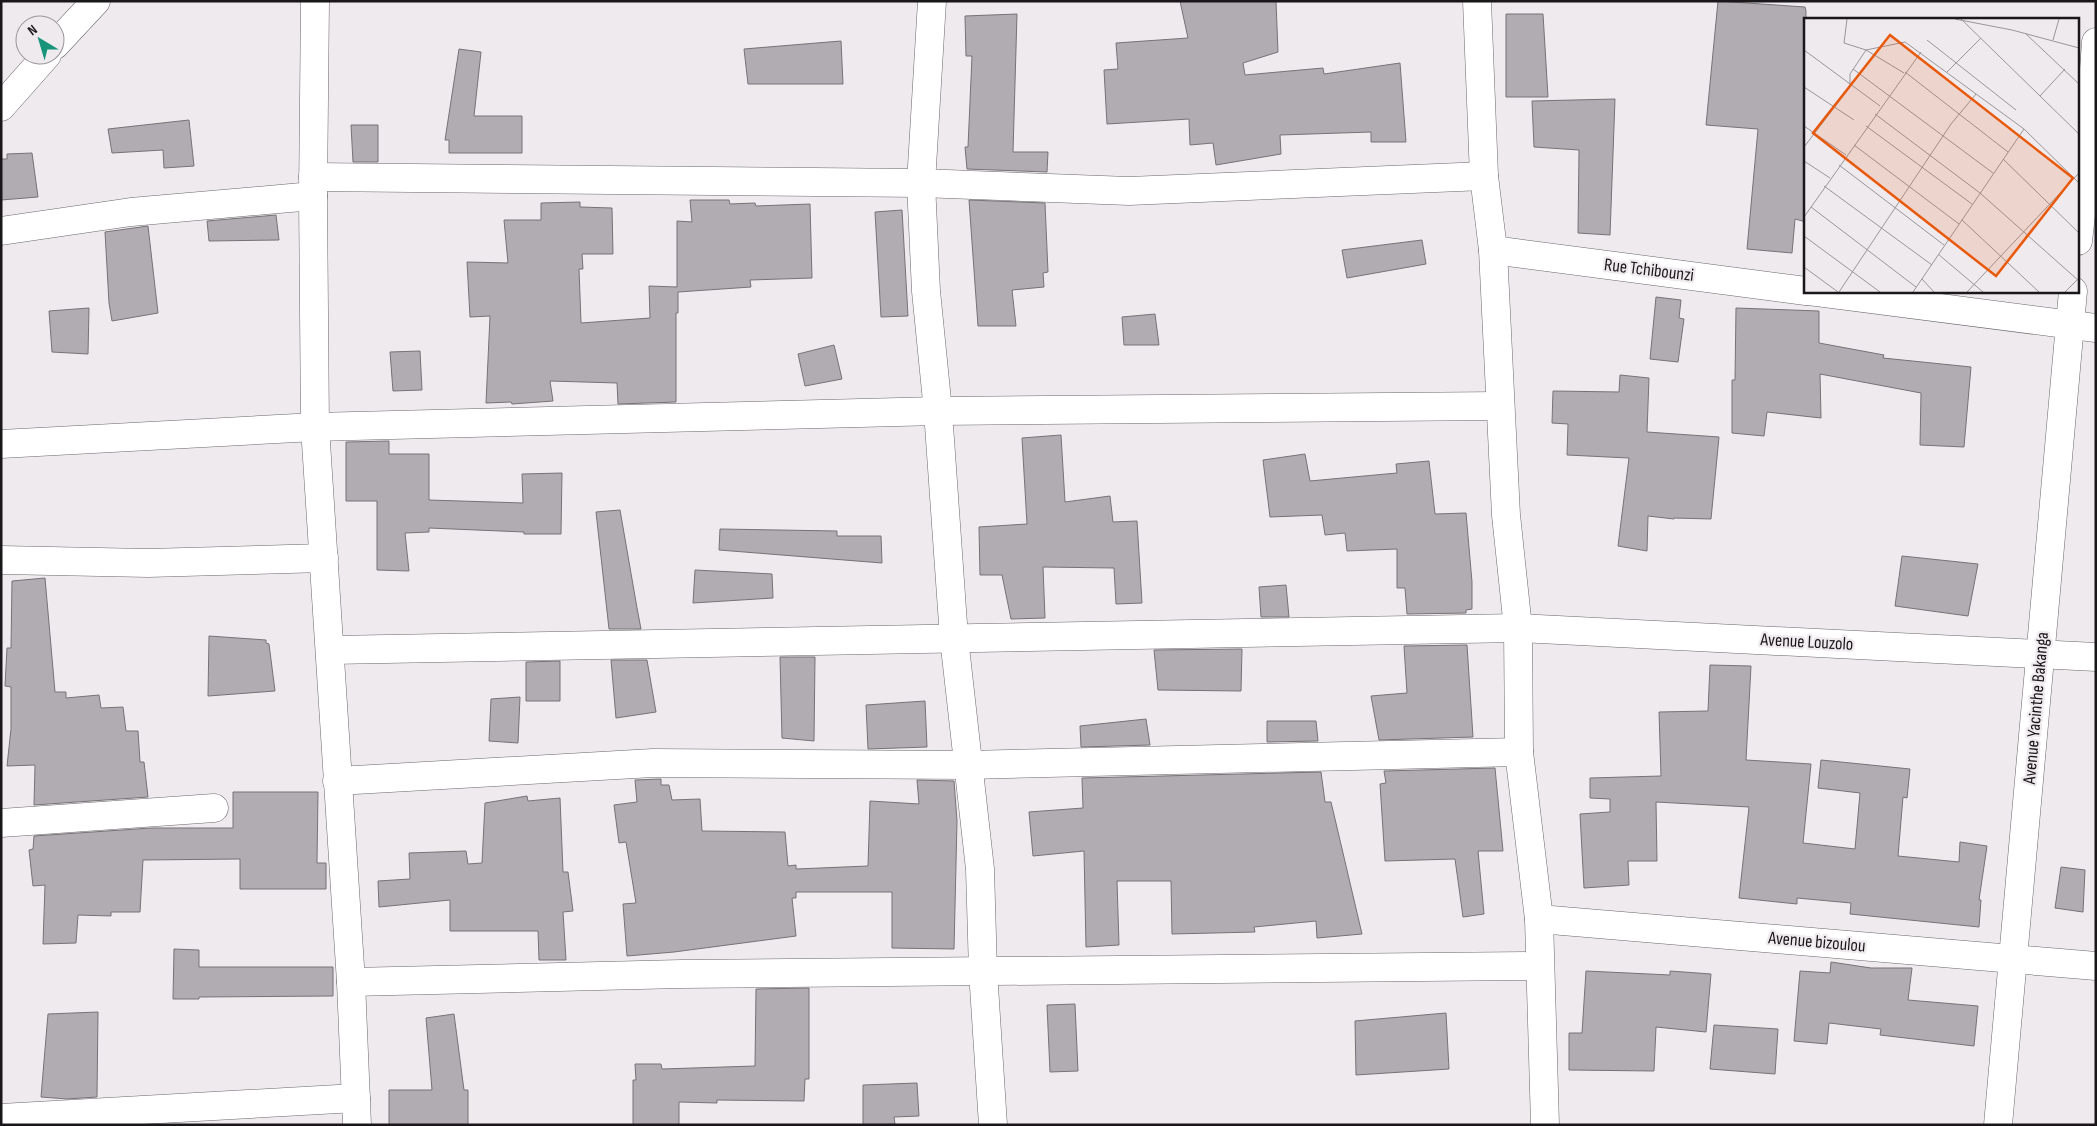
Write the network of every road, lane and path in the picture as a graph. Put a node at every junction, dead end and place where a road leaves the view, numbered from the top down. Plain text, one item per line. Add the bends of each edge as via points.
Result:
1 (96, 1) edge
2 (315, 1) edge
3 (932, 1) edge
4 (1477, 1) edge
5 (65, 34) edge
6 (2096, 42) edge
7 (38, 65) edge
8 (1, 107) edge
9 (1484, 176) junction
10 (921, 183) junction
11 (313, 187) junction
12 (2080, 224) edge
13 (1, 230) edge
14 (1492, 250) junction
15 (1804, 290) edge
16 (1816, 292) edge
17 (2073, 292) edge
18 (2069, 325) junction
19 (2096, 328) edge
20 (1499, 406) junction
21 (938, 411) junction
22 (315, 427) junction
23 (1, 444) edge
24 (324, 558) junction
25 (1, 560) edge
26 (1518, 628) junction
27 (954, 638) junction
28 (330, 650) junction
29 (2041, 653) junction
30 (2096, 657) edge
31 (1519, 752) junction
32 (968, 765) junction
33 (337, 781) junction
34 (214, 808) dead end
35 (1, 823) edge
36 (1539, 919) junction
37 (2014, 959) junction
38 (1539, 966) junction
39 (2096, 966) edge
40 (983, 971) junction
41 (351, 982) junction
42 (356, 1098) junction
43 (1, 1118) edge
44 (357, 1125) edge
45 (993, 1125) edge
46 (1546, 1125) edge
47 (1998, 1125) edge

1 - 5 street
2 - 11 street
3 - 10 street
4 - 9 street
6 - 12 street
7 - 8 street
9 - 10 street via 1129,191
9 - 14 street
10 - 11 street
10 - 21 street via 926,291
11 - 13 street
11 - 22 street
14 - 15 street, Rue Tchibounzi
14 - 20 street
16 - 18 street, Rue Tchibounzi
17 - 18 street, Avenue Yacinthe Bakanga
18 - 19 street, Rue Tchibounzi
18 - 29 street, Avenue Yacinthe Bakanga
20 - 21 street
20 - 26 street
21 - 22 street
21 - 27 street
22 - 23 street
22 - 24 street
24 - 25 street via 148,563
24 - 28 street
26 - 27 street, Avenue Louzolo
26 - 29 street, Avenue Louzolo
26 - 31 street
27 - 28 street, Avenue Louzolo
27 - 32 street
28 - 33 street
29 - 30 street, Avenue Louzolo
29 - 37 street, Avenue Yacinthe Bakanga
31 - 32 street
31 - 36 street
32 - 33 street via 653,763
32 - 40 street via 980,869
33 - 41 street
34 - 35 street
36 - 37 street, Avenue bizoulou
36 - 38 street
37 - 39 street, Avenue bizoulou
37 - 47 street, Avenue Yacinthe Bakanga
38 - 40 street
38 - 46 street
40 - 41 street
40 - 45 street
41 - 42 street
42 - 43 street
42 - 44 street

